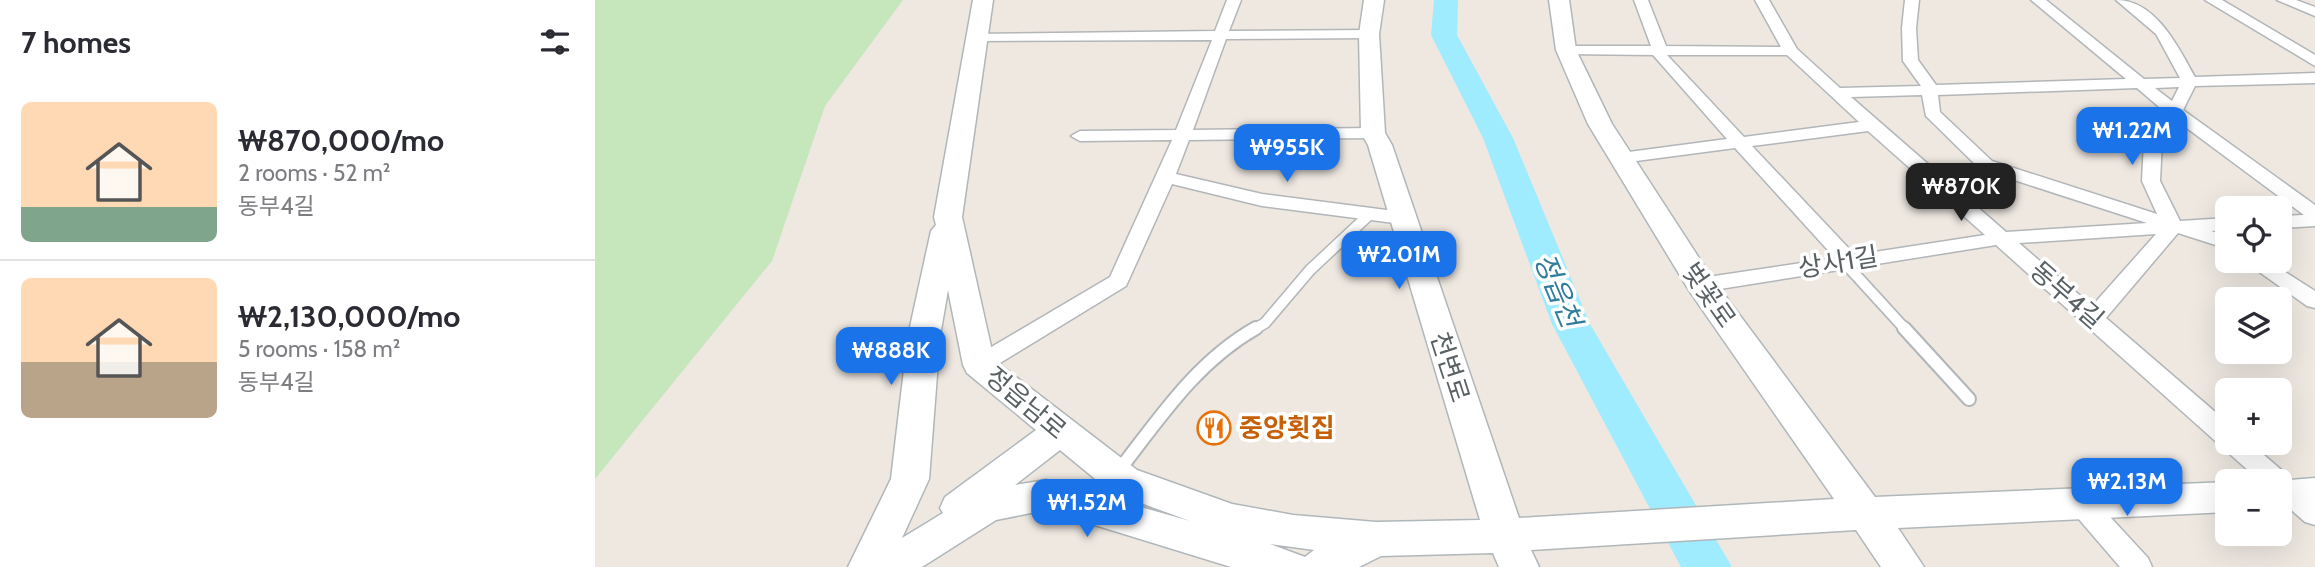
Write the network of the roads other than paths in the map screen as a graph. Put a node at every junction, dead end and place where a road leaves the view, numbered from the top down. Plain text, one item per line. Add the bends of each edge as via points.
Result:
1 (983, 0) edge
2 (1234, 0) edge
3 (1374, 0) edge
4 (1559, 0) edge
5 (1641, 0) edge
6 (1762, 0) edge
7 (1912, 0) edge
8 (2038, 0) edge
9 (2123, 0) edge
10 (2212, 0) edge
11 (2284, 0) edge
12 (2315, 12) edge
13 (1220, 34) junction
14 (1369, 34) junction
15 (977, 37) junction
16 (1566, 50) junction
17 (1660, 50) junction
18 (1791, 51) junction
19 (2315, 61) edge
20 (2315, 78) edge
21 (2190, 82) junction
22 (2141, 85) junction
23 (1929, 90) junction
24 (1836, 93) junction
25 (2174, 111) junction
26 (1872, 125) junction
27 (1182, 132) junction
28 (1373, 133) junction
29 (1080, 136) dead end
30 (1739, 145) junction
31 (1621, 158) junction
32 (1166, 177) junction
33 (1370, 214) junction
34 (2315, 214) edge
35 (948, 217) junction
36 (1402, 218) junction
37 (2315, 220) edge
38 (2292, 221) edge
39 (2215, 225) edge
40 (2173, 227) junction
41 (2002, 238) junction
42 (2215, 239) edge
43 (1846, 260) junction
44 (2272, 273) edge
45 (1701, 285) junction
46 (2315, 301) edge
47 (2094, 318) junction
48 (979, 365) junction
49 (1969, 399) dead end
50 (2215, 426) edge
51 (1059, 431) junction
52 (2246, 455) edge
53 (1116, 475) junction
54 (2293, 494) edge
55 (2215, 497) edge
56 (2080, 502) junction
57 (1867, 513) junction
58 (1376, 540) junction
59 (1512, 552) edge
60 (868, 567) edge
61 (883, 567) edge
62 (888, 567) edge
63 (1289, 567) edge
64 (1320, 567) edge
65 (1905, 567) edge
66 (2138, 567) edge

1 - 15 street, 정읍남로
2 - 13 street
3 - 14 street, 천변로
4 - 16 street, 벚꽃로
5 - 17 street
6 - 18 street, 동부4길
7 - 23 street via 1911,61
8 - 22 street
9 - 21 street via 2162,32
10 - 19 street
11 - 12 street
13 - 14 street
13 - 15 street
13 - 27 street
14 - 28 street, 천변로
15 - 35 street, 정읍남로
16 - 17 street
16 - 31 street, 벚꽃로
17 - 18 street
17 - 30 street via 1660,57
18 - 24 street, 동부4길
20 - 21 street
21 - 22 street
21 - 25 street
22 - 23 street
22 - 25 street
23 - 24 street
23 - 40 street via 1932,113 1986,164
24 - 26 street, 동부4길
25 - 34 street
25 - 40 street via 2153,140 2151,181
26 - 30 street
26 - 41 street, 동부4길
27 - 28 street
27 - 29 street
27 - 32 street
28 - 36 street, 천변로
30 - 31 street
30 - 43 street
31 - 45 street, 벚꽃로
32 - 33 street via 1262,201
32 - 48 street via 1119,281
33 - 36 street
33 - 53 lane via 1310,270 1265,323 1228,344 1182,389
35 - 48 street, 정읍남로
35 - 60 street via 924,336 910,479
36 - 59 street, 천변로
37 - 38 street
39 - 40 street, 상사1길
40 - 41 street, 상사1길
40 - 42 street
40 - 47 street
41 - 43 street, 상사1길
41 - 47 street, 동부4길
43 - 45 street, 상사1길
43 - 49 lane
44 - 46 street
45 - 57 street, 벚꽃로
47 - 50 street, 동부4길
48 - 51 street, 정읍남로
51 - 53 street, 정읍남로
51 - 61 street
52 - 54 street
53 - 58 street, 정읍남로 via 1232,520
55 - 56 street, 정읍남로
56 - 57 street, 정읍남로
56 - 66 street
57 - 59 street, 정읍남로 via 1566,530
57 - 65 street, 벚꽃로
58 - 59 street, 정읍남로
58 - 64 street
62 - 63 street via 987,506 1046,495

